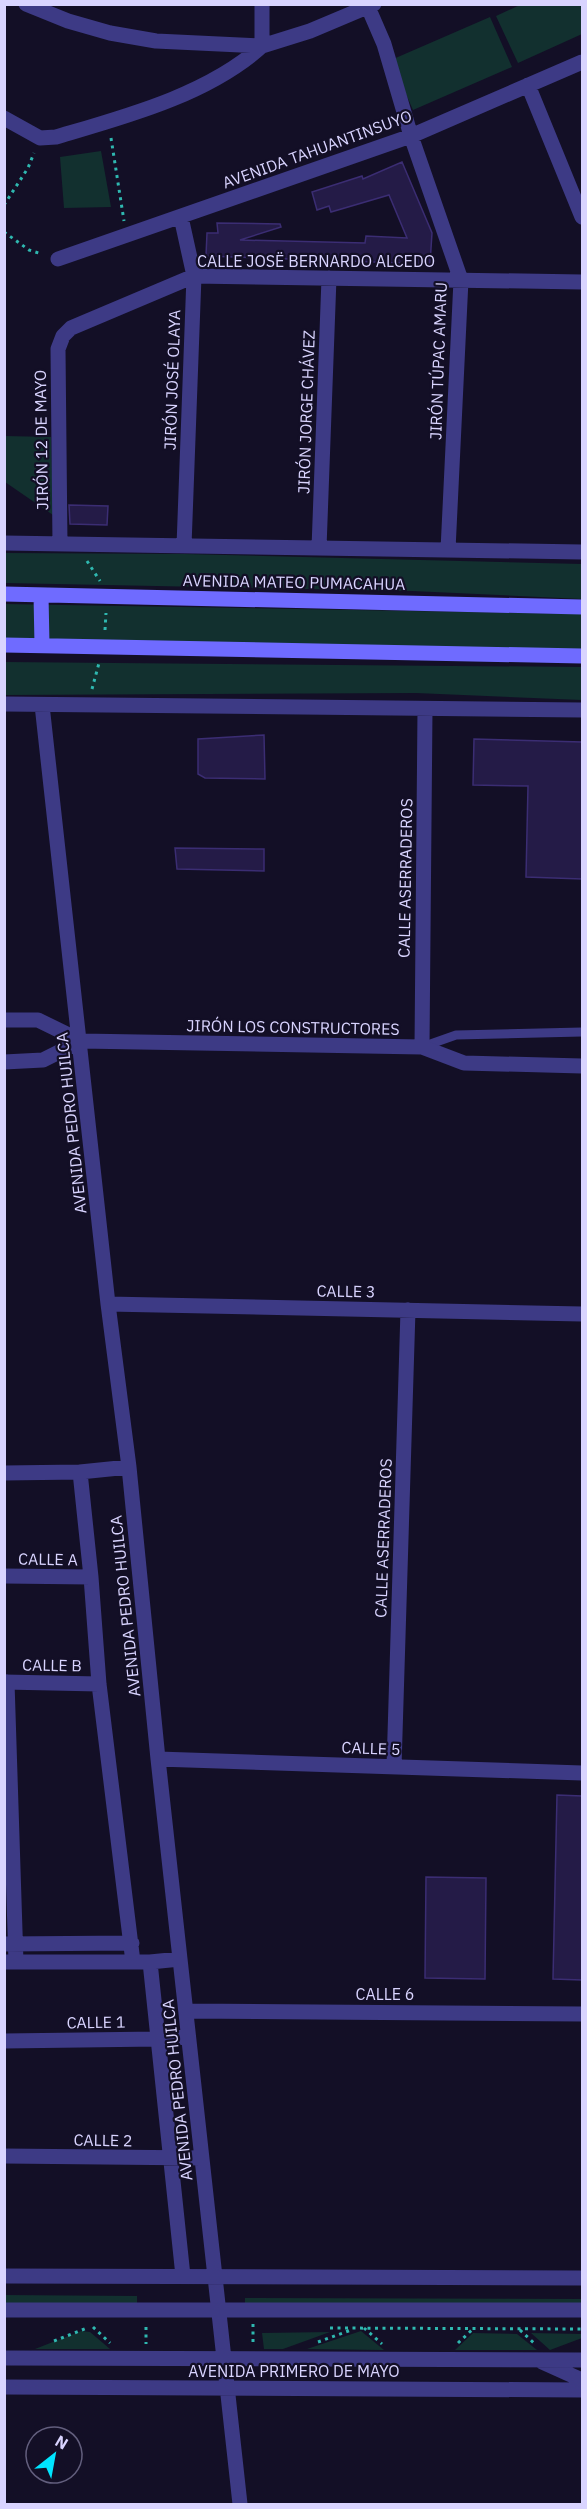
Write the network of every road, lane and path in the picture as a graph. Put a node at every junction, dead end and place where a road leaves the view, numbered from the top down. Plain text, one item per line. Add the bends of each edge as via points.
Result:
1 (26, 4) edge
2 (262, 4) edge
3 (371, 6) edge
4 (262, 46) junction
5 (582, 62) edge
6 (528, 86) junction
7 (4, 118) edge
8 (108, 122) junction
9 (411, 136) junction
10 (40, 138) junction
11 (4, 205) edge
12 (182, 217) junction
13 (582, 217) edge
14 (4, 232) edge
15 (127, 237) junction
16 (58, 259) joint
17 (194, 276) junction
18 (329, 278) junction
19 (461, 280) junction
20 (582, 282) edge
21 (63, 336) joint
22 (4, 543) edge
23 (68, 544) junction
24 (184, 546) junction
25 (319, 548) junction
26 (448, 550) junction
27 (582, 552) edge
28 (4, 594) edge
29 (41, 595) junction
30 (107, 596) junction
31 (582, 607) edge
32 (4, 645) edge
33 (42, 645) junction
34 (104, 646) junction
35 (582, 656) edge
36 (4, 704) edge
37 (42, 705) junction
38 (88, 705) junction
39 (425, 709) junction
40 (582, 710) edge
41 (4, 1020) edge
42 (582, 1032) edge
43 (81, 1041) junction
44 (422, 1047) junction
45 (4, 1062) edge
46 (582, 1066) edge
47 (108, 1304) junction
48 (408, 1310) junction
49 (582, 1314) edge
50 (129, 1467) junction
51 (80, 1472) junction
52 (4, 1473) edge
53 (4, 1576) edge
54 (91, 1577) junction
55 (6, 1682) edge
56 (99, 1684) junction
57 (158, 1759) junction
58 (394, 1767) junction
59 (582, 1773) edge
60 (9, 1846) edge
61 (132, 1943) junction
62 (10, 1944) edge
63 (180, 1959) junction
64 (10, 1962) edge
65 (133, 1962) junction
66 (150, 1962) junction
67 (187, 2011) junction
68 (582, 2014) edge
69 (188, 2036) junction
70 (158, 2039) junction
71 (4, 2041) edge
72 (4, 2156) edge
73 (202, 2158) junction
74 (171, 2159) junction
75 (4, 2276) edge
76 (183, 2276) junction
77 (215, 2277) junction
78 (582, 2278) edge
79 (4, 2310) edge
80 (146, 2310) junction
81 (219, 2310) junction
82 (253, 2310) junction
83 (582, 2310) edge
84 (356, 2328) dead end
85 (472, 2329) junction
86 (518, 2329) junction
87 (582, 2329) edge
88 (48, 2343) dead end
89 (311, 2344) dead end
90 (112, 2345) dead end
91 (457, 2345) dead end
92 (385, 2347) dead end
93 (538, 2354) junction
94 (4, 2358) edge
95 (146, 2359) junction
96 (224, 2359) junction
97 (253, 2359) junction
98 (582, 2360) edge
99 (582, 2380) edge
100 (4, 2387) edge
101 (228, 2388) junction
102 (582, 2390) edge
103 (240, 2505) edge

1 - 4 street via 110,33 156,41
2 - 4 street
3 - 4 street
3 - 9 street, JIRÓN TÚPAC AMARU
4 - 8 street via 243,64 218,78
5 - 6 street, AVENIDA TAHUANTINSUYO
6 - 9 street, AVENIDA TAHUANTINSUYO
6 - 13 street
7 - 10 street
8 - 10 street
8 - 15 path
9 - 12 street, AVENIDA TAHUANTINSUYO
9 - 19 street, JIRÓN TÚPAC AMARU
10 - 11 path via 28,168
12 - 15 street, AVENIDA TAHUANTINSUYO
12 - 17 street, JIRÓN JOSÉ OLAYA
14 - 16 path via 28,250
15 - 16 street, AVENIDA TAHUANTINSUYO
17 - 18 street, CALLE JOSË BERNARDO ALCEDO
17 - 21 street, CALLE JOSË BERNARDO ALCEDO via 71,328
17 - 24 street, JIRÓN JOSÉ OLAYA
18 - 19 street, CALLE JOSË BERNARDO ALCEDO
18 - 25 street, JIRÓN JORGE CHÁVEZ
19 - 20 street, CALLE JOSË BERNARDO ALCEDO
19 - 26 street, JIRÓN TÚPAC AMARU
21 - 23 street, JIRÓN 12 DE MAYO via 58,349
22 - 23 street, AVENIDA MATEO PUMACAHUA
23 - 24 street, AVENIDA MATEO PUMACAHUA
23 - 30 path via 98,577
24 - 25 street, AVENIDA MATEO PUMACAHUA
25 - 26 street, AVENIDA MATEO PUMACAHUA
26 - 27 street, AVENIDA MATEO PUMACAHUA
28 - 29 main road, AVENIDA MATEO PUMACAHUA
29 - 30 main road, AVENIDA MATEO PUMACAHUA
29 - 33 main road
30 - 31 main road, AVENIDA MATEO PUMACAHUA
30 - 34 path
32 - 33 main road
33 - 34 main road
34 - 35 main road
34 - 38 path
36 - 37 street
37 - 38 street
37 - 43 street, AVENIDA PEDRO HUILCA
38 - 39 street
39 - 40 street
39 - 44 street, CALLE ASERRADEROS
41 - 43 street, JIRÓN LOS CONSTRUCTORES via 38,1020
42 - 44 lane via 456,1035
43 - 44 street, JIRÓN LOS CONSTRUCTORES
43 - 45 street via 43,1060
43 - 47 street, AVENIDA PEDRO HUILCA
44 - 46 street, JIRÓN LOS CONSTRUCTORES via 464,1063
47 - 48 street, CALLE 3
47 - 50 street, AVENIDA PEDRO HUILCA
48 - 49 street, CALLE 3
48 - 58 street, CALLE ASERRADEROS
50 - 51 street
50 - 57 street, AVENIDA PEDRO HUILCA
51 - 52 street
51 - 54 street
53 - 54 street, CALLE A
54 - 56 street
55 - 56 street, CALLE B
55 - 60 street
56 - 61 street
57 - 58 street, CALLE 5
57 - 63 street, AVENIDA PEDRO HUILCA
58 - 59 street, CALLE 5
60 - 62 street
61 - 62 street
61 - 65 street
62 - 64 street
63 - 66 street
63 - 67 street, AVENIDA PEDRO HUILCA
64 - 65 street
65 - 66 street
66 - 70 street
67 - 68 street, CALLE 6
67 - 69 street, AVENIDA PEDRO HUILCA
69 - 70 street, CALLE 1
69 - 73 street, AVENIDA PEDRO HUILCA
70 - 71 street, CALLE 1
70 - 74 street
72 - 74 street, CALLE 2
73 - 74 street, CALLE 2
73 - 77 street, AVENIDA PEDRO HUILCA
74 - 76 street
75 - 76 street
76 - 77 street
77 - 78 street
77 - 81 street, AVENIDA PEDRO HUILCA
79 - 80 street
80 - 81 street
80 - 95 path
81 - 82 street
81 - 96 street, AVENIDA PEDRO HUILCA
82 - 83 street
82 - 97 path
84 - 89 path
85 - 86 path
85 - 91 path
85 - 92 path via 364,2328
86 - 87 path
86 - 93 path
88 - 90 path via 92,2326
93 - 97 street, AVENIDA PRIMERO DE MAYO
93 - 98 street, AVENIDA PRIMERO DE MAYO
93 - 99 street
94 - 95 street, AVENIDA PRIMERO DE MAYO
95 - 96 street, AVENIDA PRIMERO DE MAYO
96 - 97 street, AVENIDA PRIMERO DE MAYO
96 - 101 street, AVENIDA PEDRO HUILCA
100 - 101 street, AVENIDA PRIMERO DE MAYO
101 - 102 street, AVENIDA PRIMERO DE MAYO
101 - 103 street, AVENIDA PEDRO HUILCA

